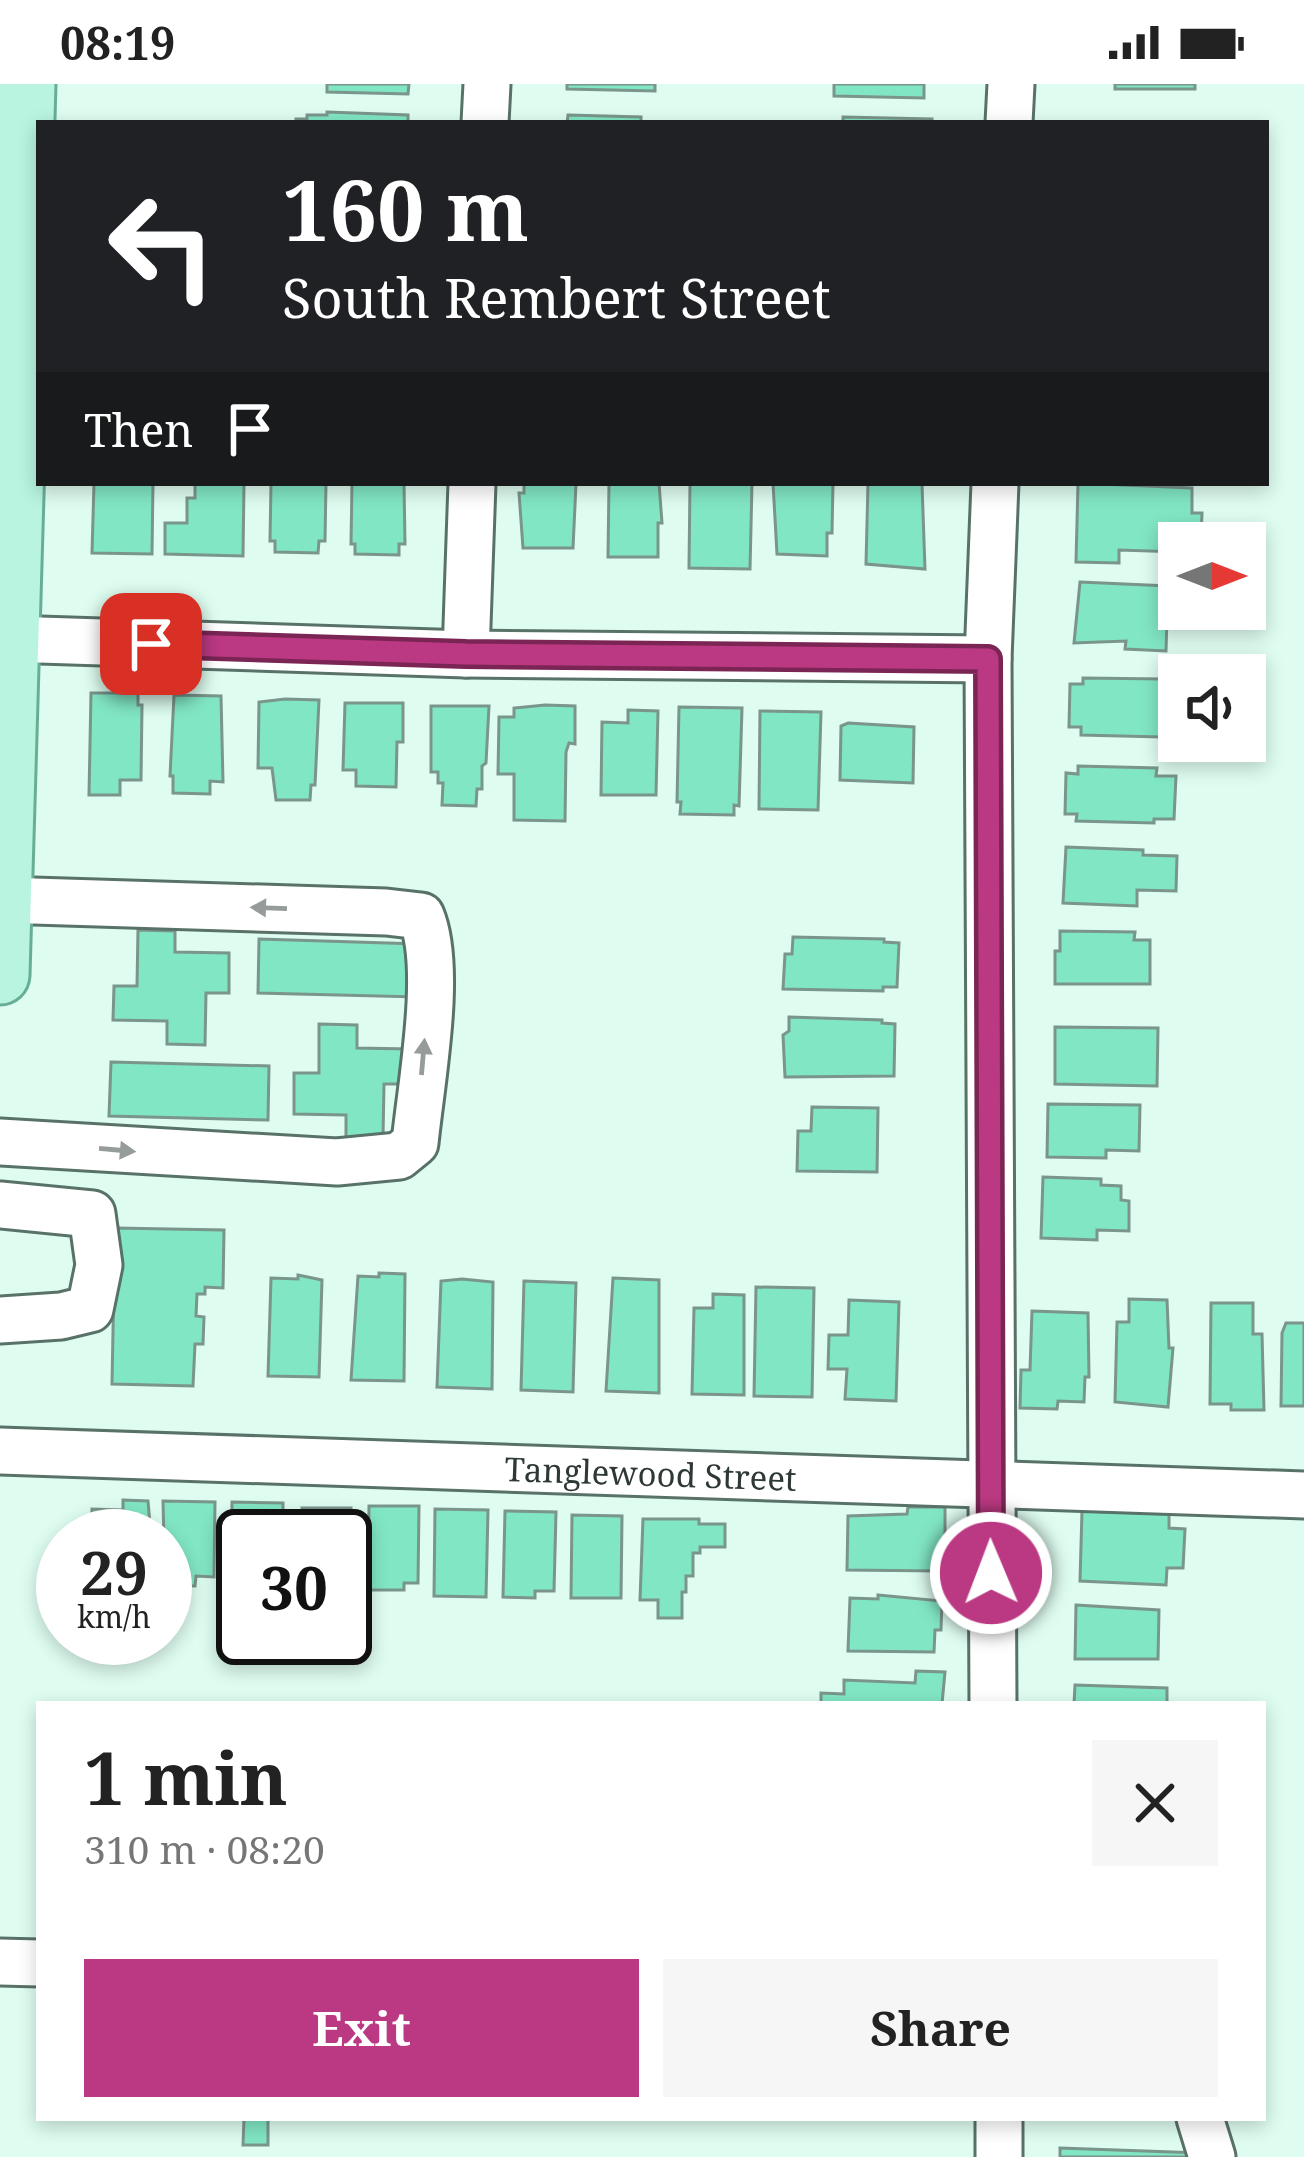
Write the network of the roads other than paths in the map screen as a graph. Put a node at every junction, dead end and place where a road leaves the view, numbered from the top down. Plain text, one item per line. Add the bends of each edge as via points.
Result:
1 (26, 84) edge
2 (487, 84) edge
3 (1010, 84) edge
4 (485, 120) edge
5 (1009, 120) edge
6 (472, 486) edge
7 (995, 486) edge
8 (9, 638) junction
9 (466, 654) junction
10 (988, 659) junction
11 (2, 900) edge
12 (0, 975) edge
13 (0, 1142) edge
14 (0, 1205) edge
15 (0, 1320) edge
16 (0, 1450) edge
17 (990, 1485) junction
18 (1304, 1495) edge
19 (993, 1701) edge
20 (0, 1961) edge
21 (36, 1963) edge
22 (999, 2121) edge
23 (999, 2157) edge

1 - 8 main road
2 - 4 street
3 - 5 street
6 - 9 street
7 - 10 street
8 - 9 street
8 - 11 main road
9 - 10 street
10 - 17 street
11 - 12 main road
13 -> 11 street via 337,1162 398,1156 415,1143 429,935 421,916 386,912
14 - 15 street via 92,1214 99,1265 90,1309
16 - 17 street, Tanglewood Street
17 - 18 street, Tanglewood Street
17 - 19 street
20 - 21 street
22 - 23 street

